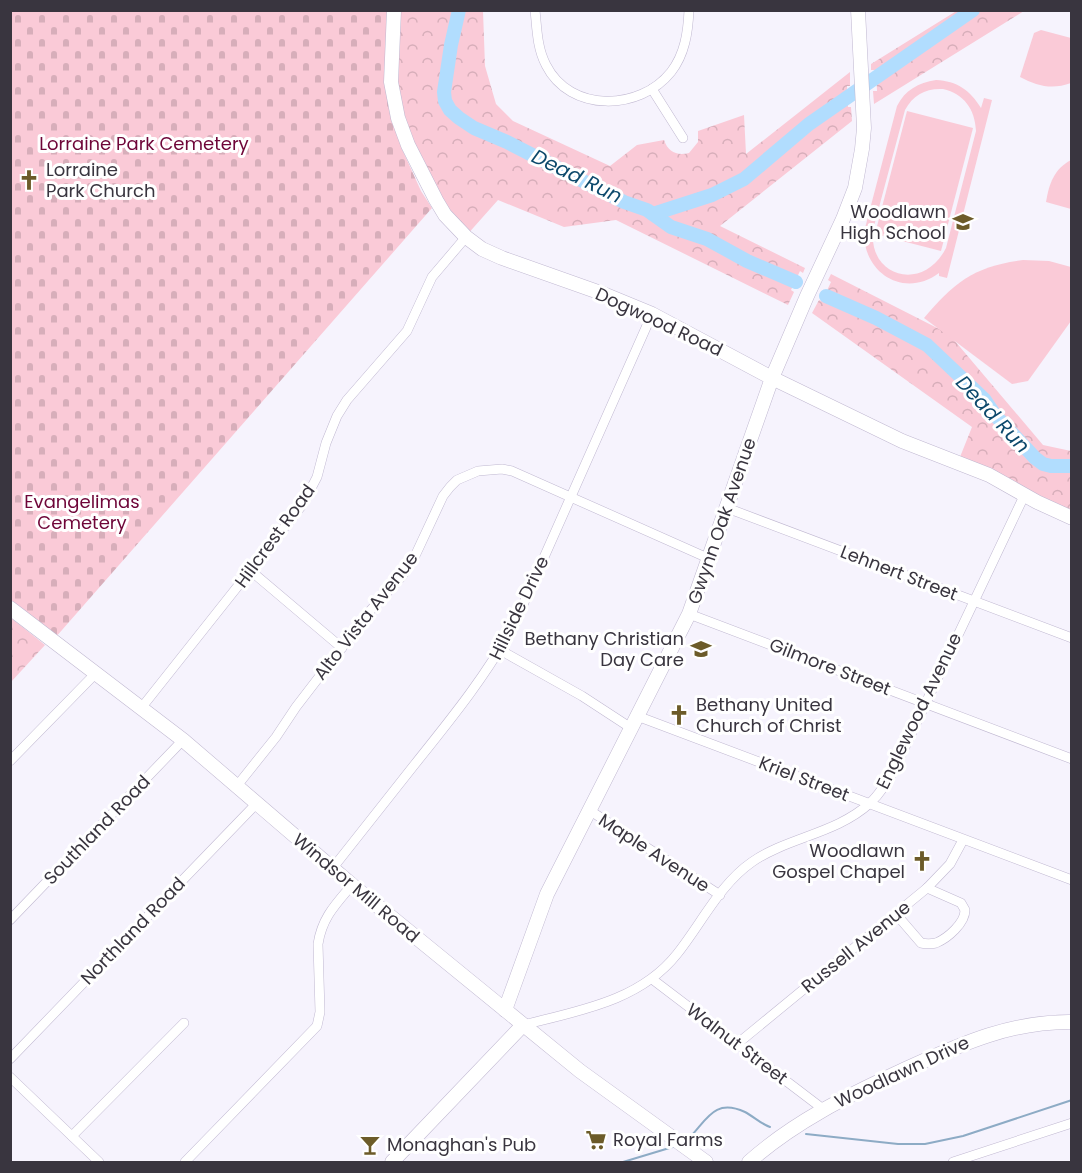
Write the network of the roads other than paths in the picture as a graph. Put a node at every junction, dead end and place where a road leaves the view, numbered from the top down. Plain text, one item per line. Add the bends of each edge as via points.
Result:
1 (394, 10) edge
2 (535, 10) edge
3 (689, 10) edge
4 (858, 10) edge
5 (652, 89) junction
6 (683, 138) dead end
7 (466, 237) junction
8 (652, 314) junction
9 (772, 378) junction
10 (1025, 494) junction
11 (571, 496) junction
12 (727, 508) junction
13 (1071, 518) edge
14 (710, 559) junction
15 (251, 571) junction
16 (974, 600) junction
17 (10, 608) edge
18 (689, 614) junction
19 (1071, 638) edge
20 (342, 648) junction
21 (500, 650) junction
22 (96, 673) junction
23 (925, 703) junction
24 (142, 707) junction
25 (634, 722) junction
26 (183, 740) junction
27 (1071, 759) edge
28 (10, 761) edge
29 (236, 787) junction
30 (256, 804) junction
31 (869, 804) junction
32 (589, 810) junction
33 (963, 840) junction
34 (332, 869) junction
35 (1071, 880) edge
36 (351, 885) junction
37 (927, 888) junction
38 (720, 895) junction
39 (896, 914) junction
40 (10, 921) edge
41 (518, 977) junction
42 (652, 979) junction
43 (505, 1010) junction
44 (1071, 1022) edge
45 (184, 1023) dead end
46 (523, 1025) junction
47 (737, 1044) junction
48 (10, 1059) edge
49 (10, 1077) edge
50 (823, 1109) junction
51 (1071, 1124) edge
52 (72, 1136) junction
53 (99, 1162) edge
54 (185, 1162) edge
55 (392, 1162) edge
56 (706, 1162) edge
57 (749, 1162) edge
58 (953, 1162) edge

1 - 7 street, Dogwood Road via 391,82 398,118 436,200
2 - 5 street via 542,54 554,78 564,87 600,102 628,99
3 - 5 street via 688,29 678,60
4 - 9 street, Gwynn Oak Avenue via 863,99 862,149 855,188
5 - 6 street
7 - 8 street, Dogwood Road via 502,258
7 - 15 street, Hillcrest Road via 432,277 406,332 347,400 331,428 311,492
8 - 9 street, Dogwood Road
8 - 11 street, Hillside Drive
9 - 10 street, Dogwood Road via 902,441 989,475
9 - 12 street, Gwynn Oak Avenue
10 - 13 street, Dogwood Road
10 - 16 street, Englewood Avenue
11 - 14 street, Alto Vista Avenue
11 - 20 street, Alto Vista Avenue via 502,469 478,471 457,480 444,496 402,576
11 - 21 street, Hillside Drive
12 - 14 street, Gwynn Oak Avenue
12 - 16 street, Lehnert Street
14 - 18 street, Gwynn Oak Avenue
15 - 20 street
15 - 24 street, Hillcrest Road
16 - 19 street, Lehnert Street
16 - 23 street, Englewood Avenue
17 - 22 street, Windsor Mill Road
18 - 23 street, Gilmore Street
18 - 25 street, Gwynn Oak Avenue
20 - 29 street, Alto Vista Avenue
21 - 25 street, Kriel Street
21 - 34 street, Hillside Drive via 473,691
22 - 24 street, Windsor Mill Road
22 - 28 street
23 - 27 street, Gilmore Street
23 - 31 street, Englewood Avenue via 894,770
24 - 26 street, Windsor Mill Road
25 - 31 street, Kriel Street
25 - 32 street, Gwynn Oak Avenue
26 - 29 street, Windsor Mill Road
26 - 40 street, Southland Road
29 - 30 street, Windsor Mill Road
30 - 34 street, Windsor Mill Road
30 - 48 street, Northland Road
31 - 33 street, Kriel Street
31 - 38 street, Englewood Avenue via 841,823 752,862
32 - 38 street, Maple Avenue
32 - 41 street, Gwynn Oak Avenue via 548,894
33 - 35 street, Kriel Street
33 - 37 street, Russell Avenue via 950,864
34 - 36 street, Windsor Mill Road
36 - 43 street, Windsor Mill Road
36 - 54 street via 328,914 320,933 317,1026
37 - 39 street, Russell Avenue
37 - 39 street via 961,903 965,909 963,922 939,942 921,943
38 - 42 street, Englewood Avenue via 676,955
39 - 47 street, Russell Avenue
41 - 43 street, Gwynn Oak Avenue
41 - 46 street via 515,1000
42 - 46 street, Englewood Avenue via 609,1002
42 - 47 street, Walnut Street
43 - 46 street, Windsor Mill Road
44 - 50 street, Woodlawn Drive via 1031,1024 985,1035
45 - 52 street
46 - 55 street
46 - 56 street, Windsor Mill Road
47 - 50 street, Walnut Street
49 - 52 street
50 - 57 street, Woodlawn Drive
51 - 58 street
52 - 53 street

